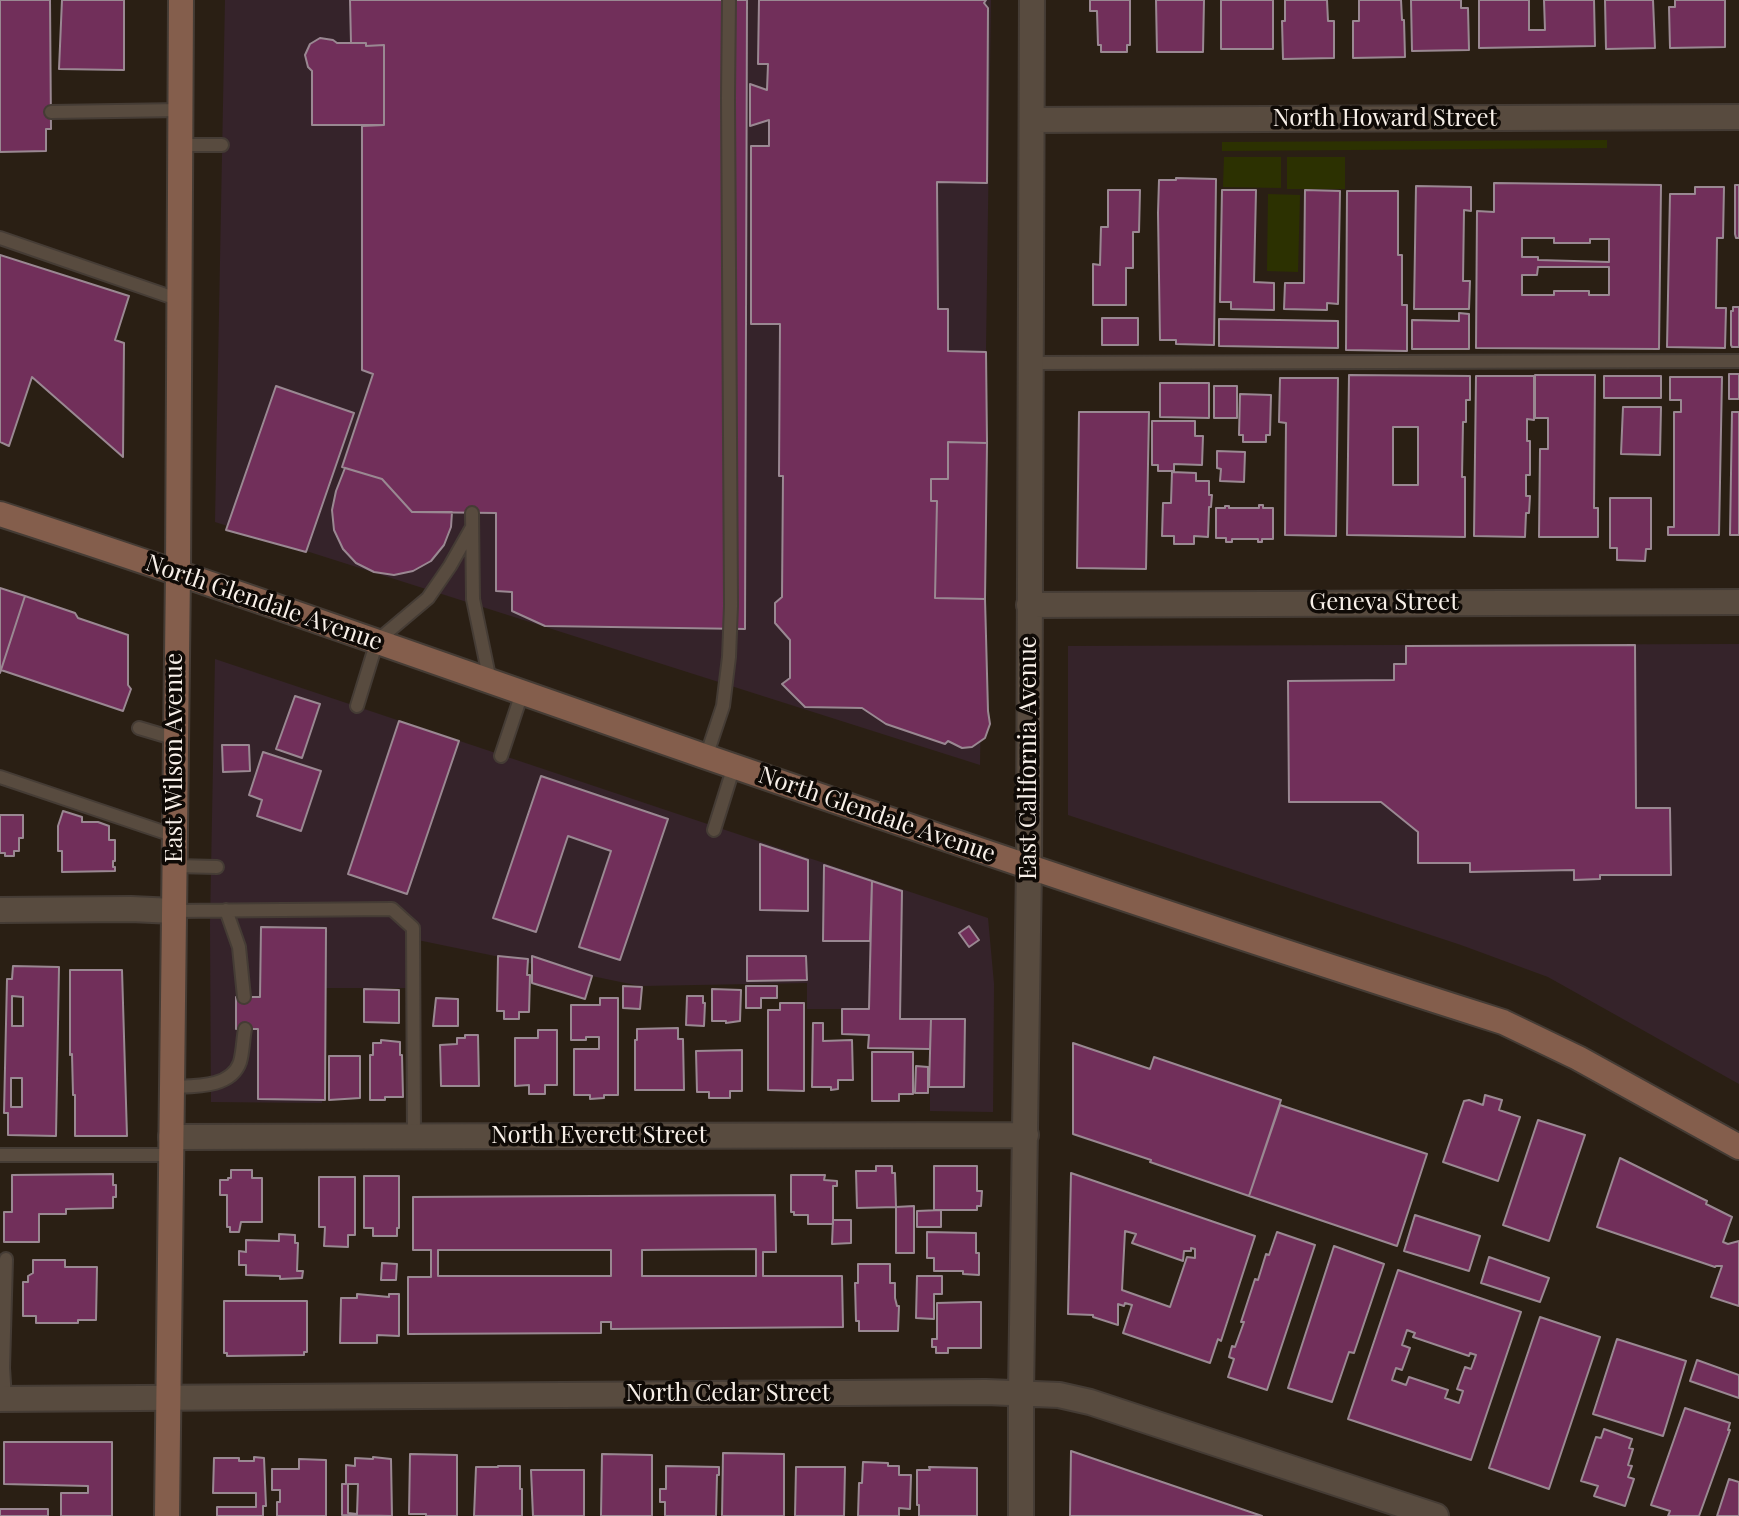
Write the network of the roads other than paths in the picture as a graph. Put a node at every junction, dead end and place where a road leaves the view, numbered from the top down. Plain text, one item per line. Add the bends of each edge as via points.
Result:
1 (181, 0) edge
2 (729, 0) edge
3 (1032, 0) edge
4 (181, 110) junction
5 (51, 112) dead end
6 (1739, 117) edge
7 (1032, 120) junction
8 (181, 145) junction
9 (222, 145) dead end
10 (0, 238) edge
11 (180, 300) junction
12 (1739, 361) edge
13 (1032, 363) junction
14 (472, 513) dead end
15 (0, 514) edge
16 (471, 529) junction
17 (178, 572) junction
18 (1739, 602) edge
19 (1029, 605) junction
20 (377, 641) junction
21 (490, 681) junction
22 (522, 693) junction
23 (357, 706) dead end
24 (139, 728) dead end
25 (176, 739) junction
26 (501, 756) dead end
27 (706, 757) junction
28 (734, 766) junction
29 (0, 777) edge
30 (714, 830) dead end
31 (175, 836) junction
32 (175, 866) junction
33 (217, 867) dead end
34 (1029, 867) junction
35 (0, 910) edge
36 (226, 910) junction
37 (174, 911) junction
38 (244, 997) dead end
39 (245, 1029) dead end
40 (172, 1087) junction
41 (1026, 1135) junction
42 (414, 1136) junction
43 (1739, 1144) edge
44 (171, 1146) junction
45 (0, 1155) edge
46 (6, 1259) dead end
47 (1021, 1392) junction
48 (168, 1398) junction
49 (3, 1399) edge
50 (167, 1516) edge
51 (1021, 1516) edge
52 (1436, 1516) edge

1 - 4 main road, East Wilson Avenue
2 - 27 lane via 731,606 723,706
3 - 7 street, East California Avenue
4 - 5 lane
4 - 8 main road, East Wilson Avenue
6 - 7 street, North Howard Street
7 - 13 street, East California Avenue
8 - 9 lane
8 - 11 main road, East Wilson Avenue
10 - 11 lane
11 - 17 main road, East Wilson Avenue
12 - 13 lane
13 - 19 street, East California Avenue
14 - 16 lane
15 - 17 main road, North Glendale Avenue
16 - 20 lane via 428,598
16 - 21 lane via 473,599
17 - 20 main road, North Glendale Avenue
17 - 25 main road, East Wilson Avenue
18 - 19 street, Geneva Street
19 - 34 street, East California Avenue
20 - 21 main road, North Glendale Avenue
20 - 23 lane
21 - 22 main road, North Glendale Avenue
22 - 26 lane
22 - 27 main road, North Glendale Avenue
24 - 25 lane
25 - 31 main road, East Wilson Avenue
27 - 28 main road, North Glendale Avenue
28 - 30 lane
28 - 34 main road, North Glendale Avenue
29 - 31 lane
31 - 32 main road, East Wilson Avenue
32 - 33 lane
32 - 37 main road, East Wilson Avenue
34 - 41 street, East California Avenue
34 - 43 main road, North Glendale Avenue via 1503,1022
35 - 37 street
36 - 37 lane
36 - 38 lane via 239,947
36 - 42 lane via 392,909 413,928
37 - 40 main road, East Wilson Avenue
39 - 40 lane via 240,1063 228,1079
40 - 44 main road, East Wilson Avenue
41 - 42 street, North Everett Street
41 - 47 street, East California Avenue
42 - 44 street, North Everett Street
44 - 45 lane
44 - 48 main road, East Wilson Avenue
46 - 49 lane
47 - 48 street, North Cedar Street
47 - 51 street, East California Avenue
47 - 52 street, North Cedar Street via 1090,1402
48 - 49 street, North Cedar Street
48 - 50 main road, East Wilson Avenue

